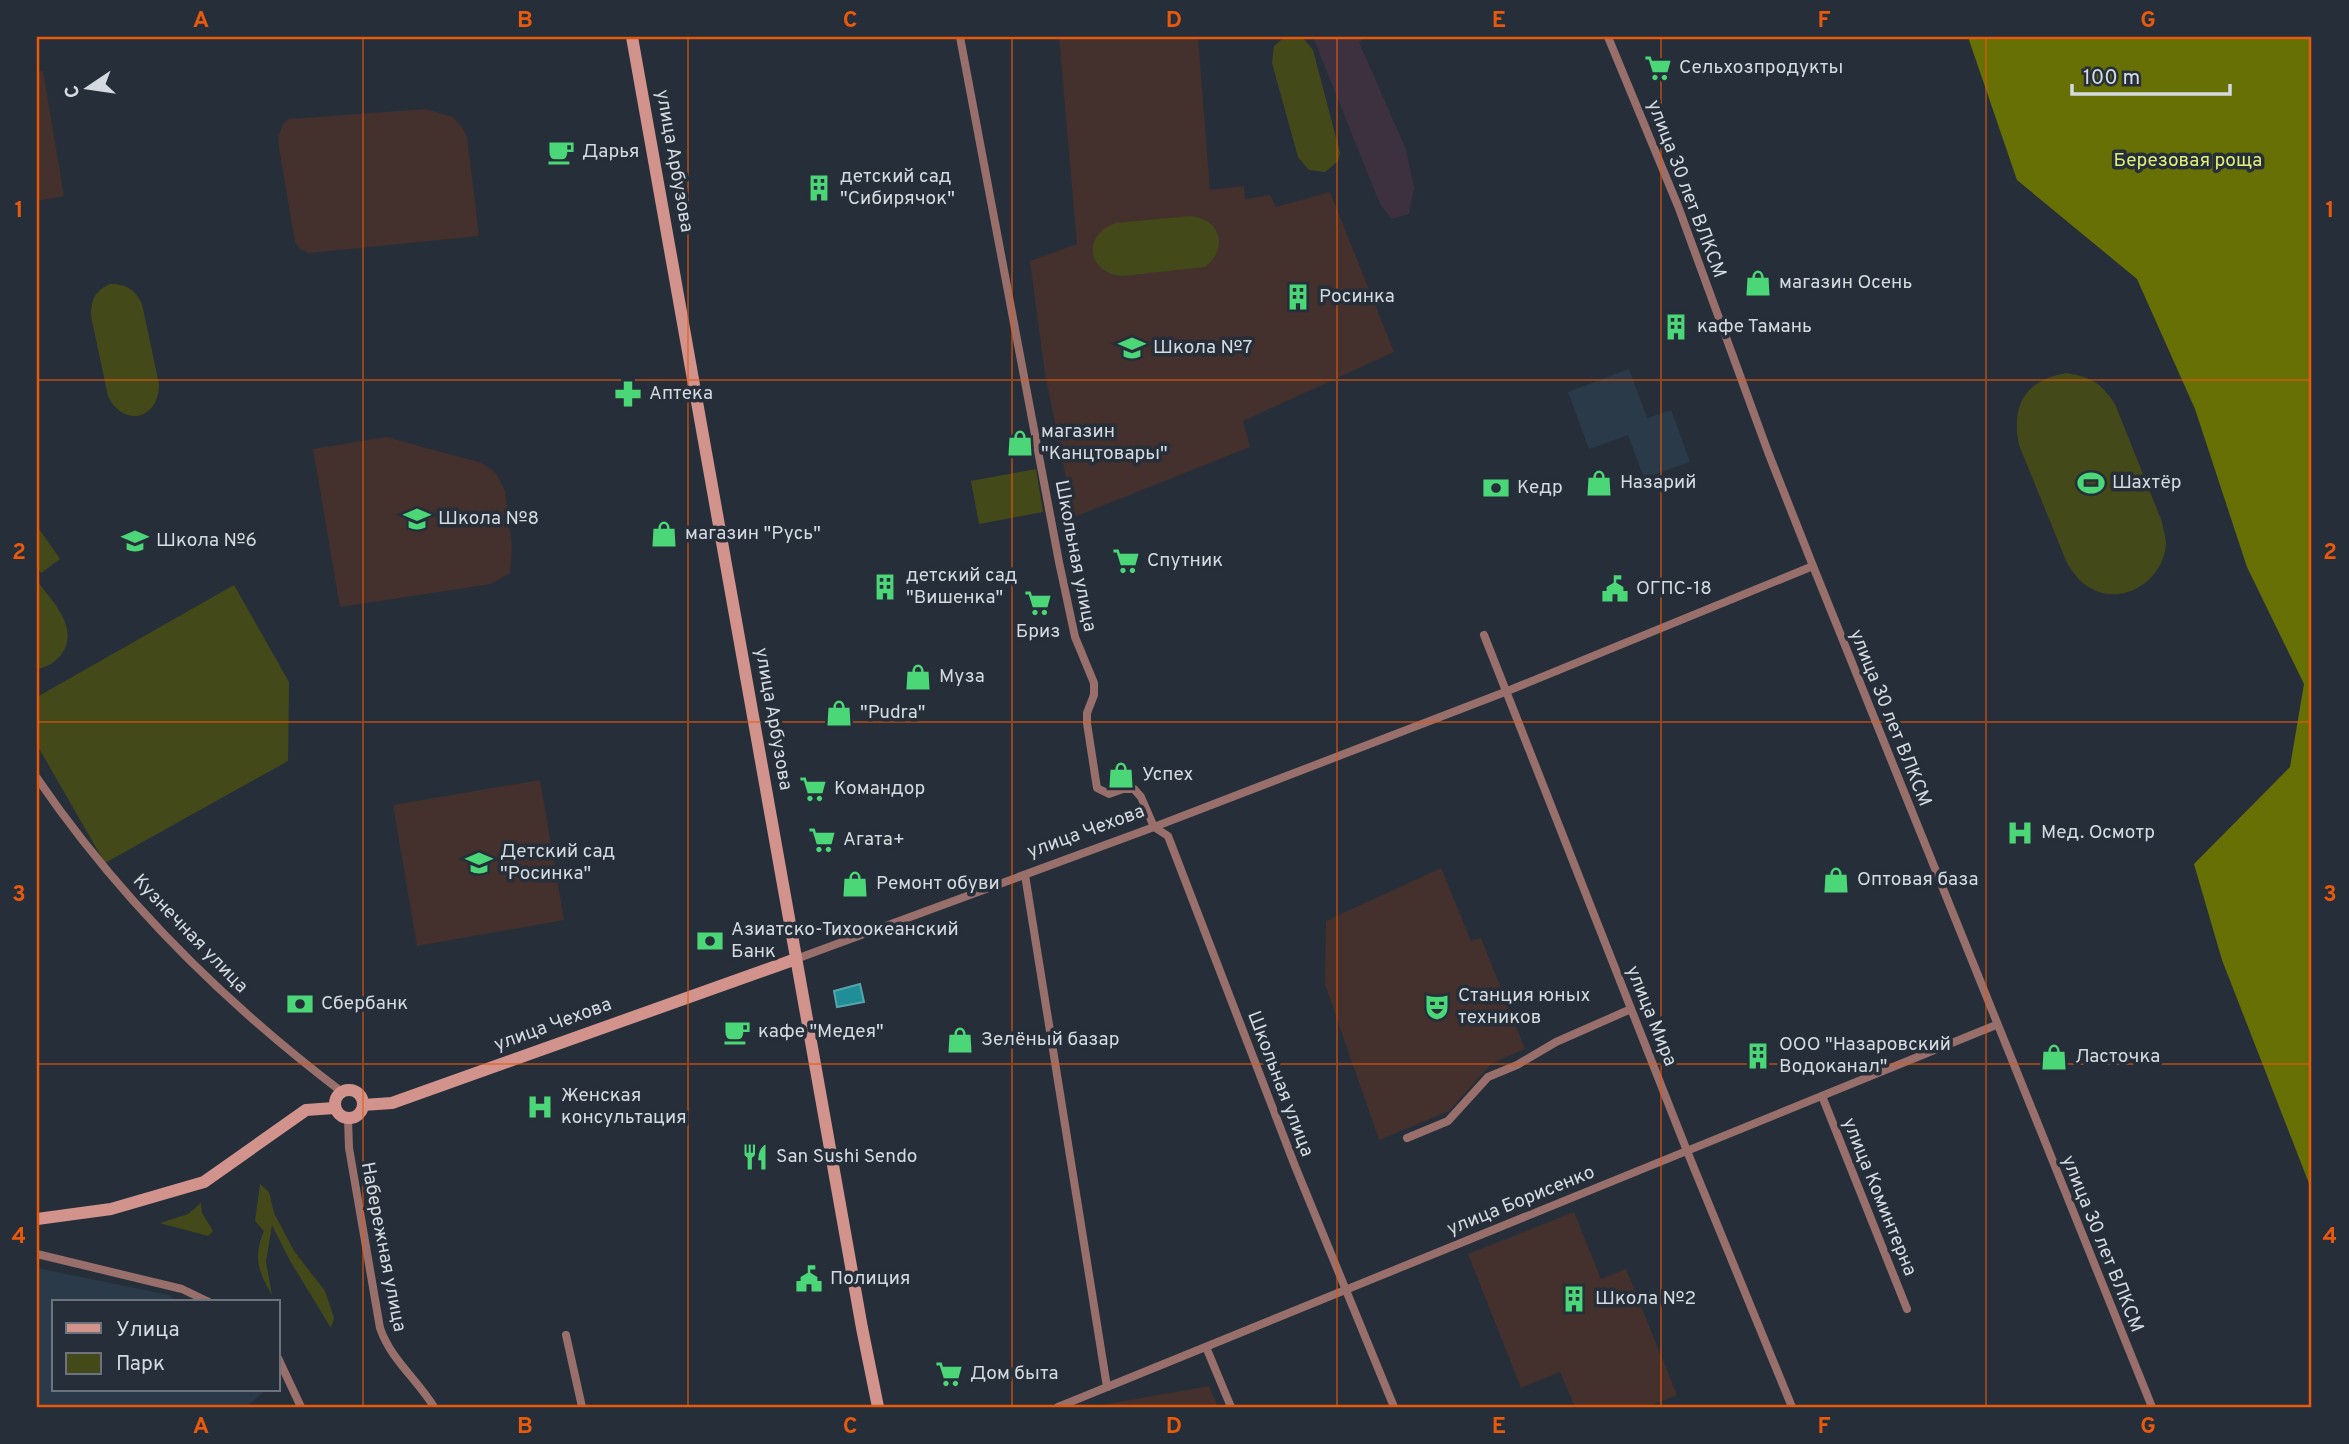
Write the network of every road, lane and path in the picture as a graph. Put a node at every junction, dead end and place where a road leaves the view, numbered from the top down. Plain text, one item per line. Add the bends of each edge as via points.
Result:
1 (632, 37) edge
2 (960, 37) edge
3 (1608, 37) edge
4 (1813, 566) junction
5 (1484, 635) dead end
6 (1505, 692) junction
7 (37, 778) edge
8 (1154, 827) junction
9 (1026, 875) junction
10 (796, 959) junction
11 (1631, 1009) junction
12 (1996, 1025) junction
13 (341, 1092) junction
14 (1822, 1096) junction
15 (363, 1105) junction
16 (334, 1108) junction
17 (348, 1118) junction
18 (1407, 1138) dead end
19 (1687, 1151) junction
20 (37, 1219) edge
21 (37, 1254) edge
22 (1347, 1289) junction
23 (204, 1300) edge
24 (1907, 1309) dead end
25 (566, 1335) dead end
26 (1206, 1347) junction
27 (280, 1362) edge
28 (1107, 1387) junction
29 (301, 1407) edge
30 (434, 1407) edge
31 (583, 1407) edge
32 (878, 1407) edge
33 (1058, 1407) edge
34 (1231, 1407) edge
35 (1394, 1407) edge
36 (1792, 1407) edge
37 (2152, 1407) edge

1 - 10 street, улица Арбузова
2 - 8 street, Школьная улица via 1075,638 1094,683 1087,723 1097,788 1109,794 1134,789
3 - 4 street, улица 30 лет ВЛКСМ via 1678,206
4 - 6 street, улица Чехова
4 - 12 street, улица 30 лет ВЛКСМ
5 - 6 street, улица Мира
6 - 8 street, улица Чехова
6 - 11 street, улица Мира
7 - 13 street, Кузнечная улица via 102,866 153,920 251,1019
8 - 9 street, улица Чехова
8 - 22 street, Школьная улица via 1168,836
9 - 10 street, улица Чехова
9 - 28 street
10 - 15 street, улица Чехова via 392,1103
10 - 32 street, улица Арбузова
11 - 18 street via 1488,1077 1448,1121
11 - 19 street, улица Мира
12 - 14 street, улица Борисенко
12 - 37 street, улица 30 лет ВЛКСМ
13 - 15 street via 356,1091
13 - 16 street
14 - 19 street, улица Борисенко
14 - 24 street, улица Коминтерна
15 - 17 street via 362,1112
16 - 17 street
16 - 20 street via 306,1110 204,1182 111,1209
17 - 30 street, Набережная улица via 349,1148 380,1328 385,1344
19 - 22 street, улица Борисенко
19 - 36 street, улица Мира
21 - 23 street via 182,1289
22 - 26 street, улица Борисенко
22 - 35 street, Школьная улица
25 - 31 street
26 - 28 street, улица Борисенко
26 - 34 street
27 - 29 street
28 - 33 street, улица Борисенко

